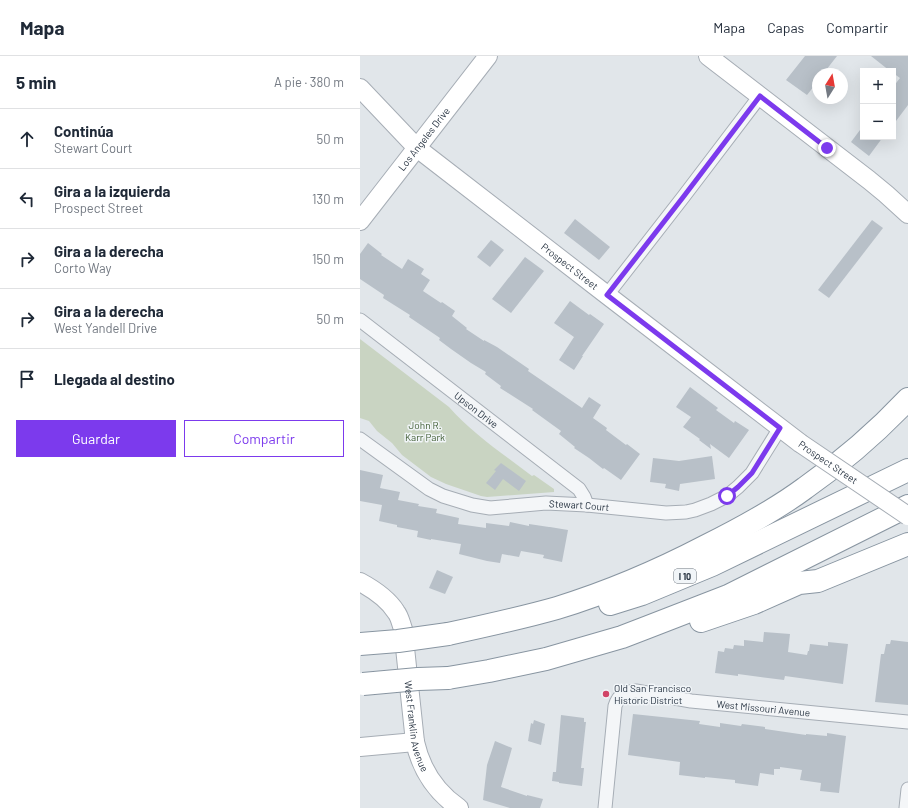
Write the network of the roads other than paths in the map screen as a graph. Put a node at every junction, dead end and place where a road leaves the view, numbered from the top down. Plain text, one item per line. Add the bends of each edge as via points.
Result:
1 (488, 56) edge
2 (708, 56) edge
3 (360, 88) edge
4 (760, 96) junction
5 (417, 148) junction
6 (886, 194) junction
7 (908, 206) edge
8 (908, 214) edge
9 (360, 221) edge
10 (607, 295) junction
11 (360, 320) edge
12 (908, 399) edge
13 (780, 428) junction
14 (360, 439) edge
15 (908, 470) edge
16 (587, 505) junction
17 (908, 506) edge
18 (908, 516) edge
19 (908, 544) edge
20 (360, 582) edge
21 (448, 637) junction
22 (622, 637) junction
23 (360, 648) edge
24 (362, 684) edge
25 (908, 722) edge
26 (415, 742) junction
27 (360, 747) edge
28 (908, 789) edge
29 (459, 808) edge
30 (605, 808) edge
31 (906, 808) edge

1 - 5 street, Los Angeles Drive
2 - 4 street
3 - 5 street, Prospect Street
4 - 6 street
4 - 10 street
5 - 9 street, Los Angeles Drive
5 - 10 street, Prospect Street
6 - 7 street
6 - 8 street
10 - 13 street, Prospect Street
11 - 16 street, Upson Drive via 579,489
12 - 21 highway via 849,454 805,489 757,519 692,553 617,587 557,608
13 - 16 street, Stewart Court via 752,473 727,496 712,504 686,512 666,513
13 - 18 street, Prospect Street, bridge
14 - 16 street, Stewart Court via 430,489 472,505 490,508 546,503
15 - 21 highway, I 10 via 712,565 642,594 550,622
17 - 22 highway via 728,596
19 - 22 highway via 818,581 799,584 705,620 658,634
20 - 26 street, West Franklin Avenue via 396,611 403,630
21 - 23 highway, I 10 via 409,646
22 - 24 highway, bridge via 489,672 448,678
25 - 30 street, West Missouri Avenue via 691,701 636,691 627,692 617,700 615,706
26 - 27 street
26 - 29 street, West Franklin Avenue via 423,766 434,784
28 - 31 street

